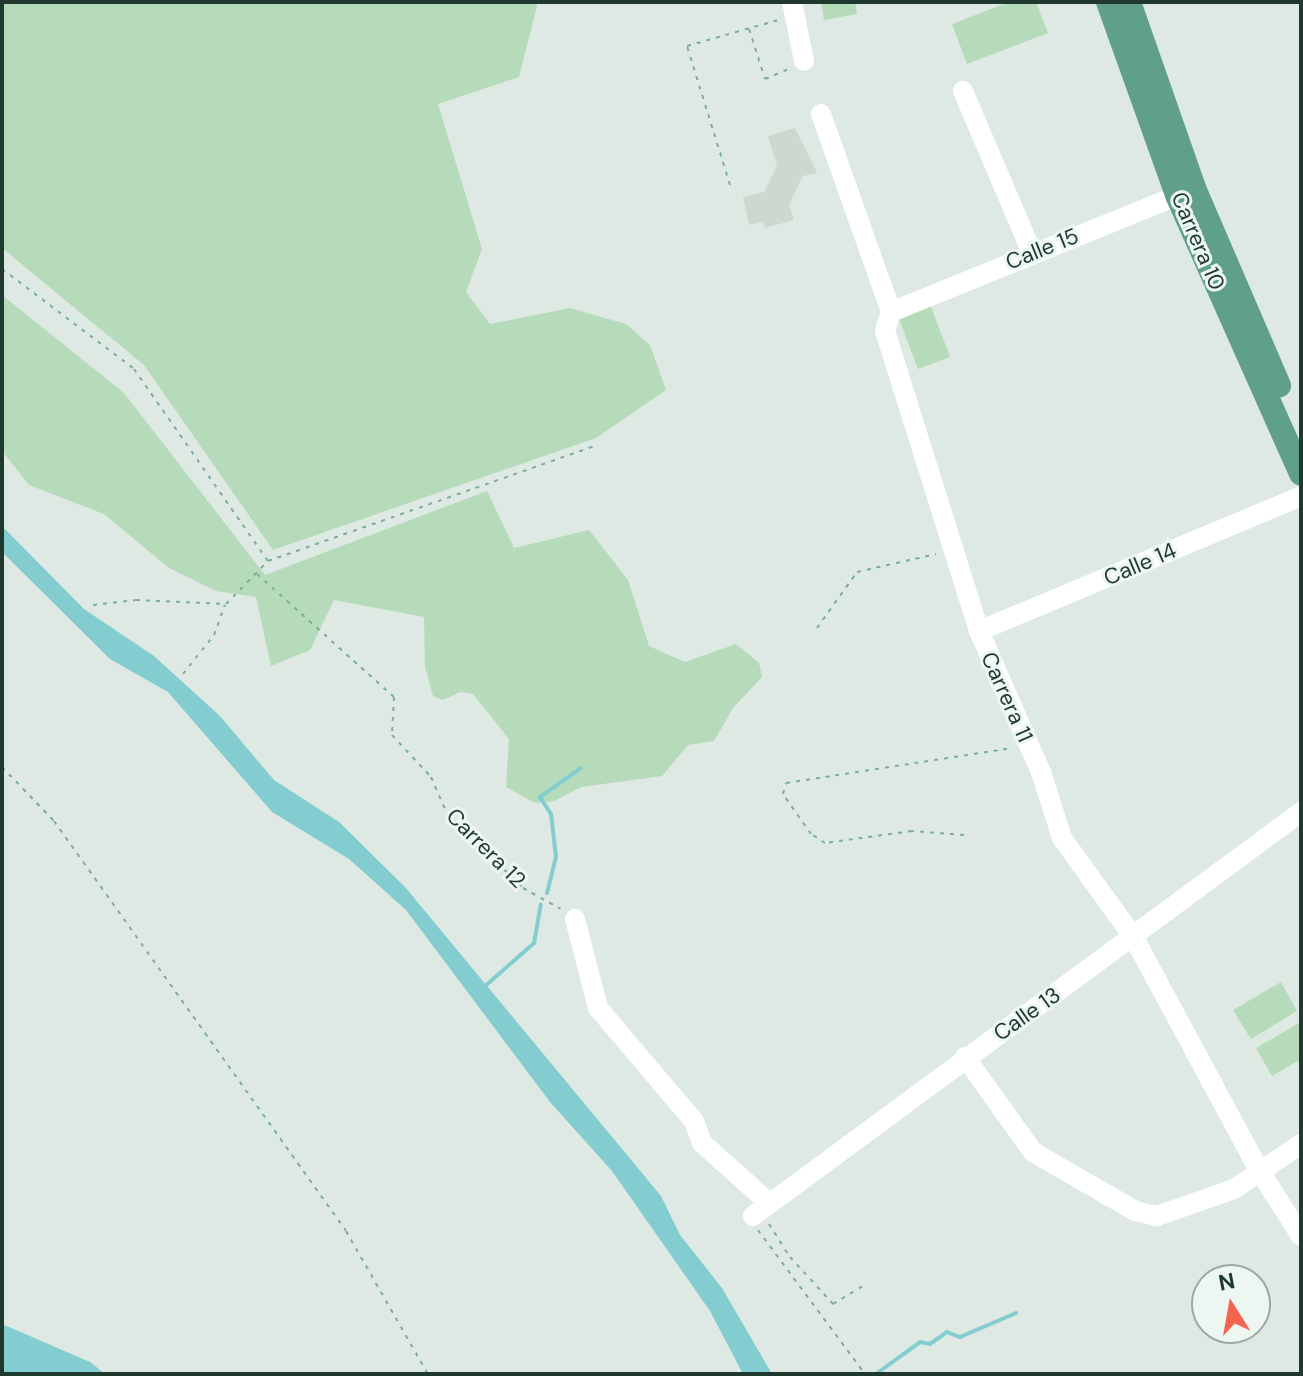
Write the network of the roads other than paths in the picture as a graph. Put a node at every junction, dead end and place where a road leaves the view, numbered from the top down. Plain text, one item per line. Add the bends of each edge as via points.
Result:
1 (1108, 2) edge
2 (1129, 2) edge
3 (793, 9) edge
4 (804, 61) road end
5 (963, 91) dead end
6 (821, 114) dead end
7 (1185, 192) junction
8 (1032, 253) junction
9 (891, 312) junction
10 (1301, 435) edge
11 (1301, 474) edge
12 (1301, 496) edge
13 (979, 631) junction
14 (1301, 812) edge
15 (575, 919) road end
16 (1134, 938) junction
17 (965, 1057) junction
18 (1301, 1144) edge
19 (1259, 1170) junction
20 (1301, 1236) edge

1 - 7 main road, Carrera 10
2 - 7 main road, Carrera 10
3 - 4 street
5 - 8 street
6 - 9 street, Carrera 11
7 - 8 street, Calle 15
7 - 10 main road, Carrera 10
7 - 11 main road, Carrera 10
8 - 9 street, Calle 15
9 - 13 street, Carrera 11 via 885,331
12 - 13 street, Calle 14
13 - 16 street, Carrera 11 via 1062,838
14 - 16 street, Calle 13
15 - 17 street, Calle 13 via 598,1008 694,1121 702,1143 761,1215
16 - 17 street, Calle 13
16 - 19 street, Carrera 11
17 - 19 street via 1033,1152 1135,1211 1157,1216 1181,1210 1234,1189
18 - 19 street
19 - 20 street, Carrera 11

